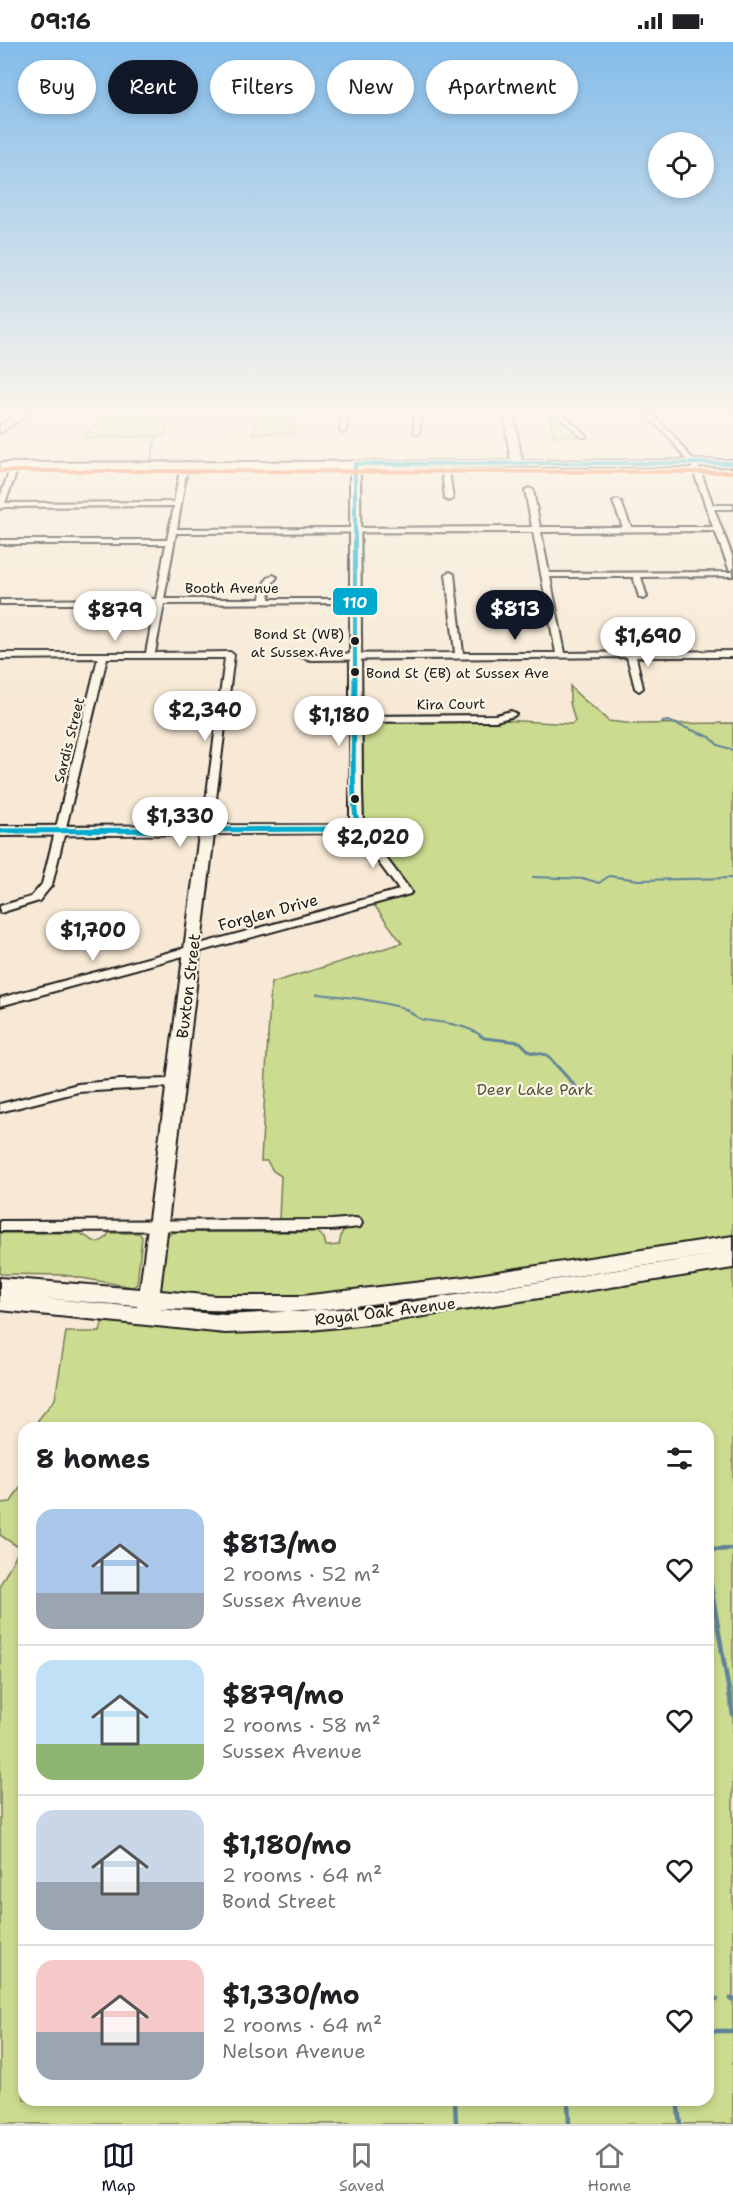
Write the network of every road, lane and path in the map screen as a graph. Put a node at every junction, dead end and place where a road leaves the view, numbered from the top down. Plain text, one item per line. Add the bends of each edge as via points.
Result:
1 (177, 508) edge
2 (355, 508) edge
3 (533, 508) edge
4 (620, 508) edge
5 (710, 508) edge
6 (537, 529) junction
7 (718, 529) junction
8 (355, 530) junction
9 (628, 530) junction
10 (173, 531) junction
11 (0, 542) edge
12 (171, 542) junction
13 (733, 569) edge
14 (450, 574) dead end
15 (733, 574) edge
16 (546, 575) junction
17 (636, 575) junction
18 (273, 577) dead end
19 (643, 597) dead end
20 (356, 601) junction
21 (0, 602) edge
22 (160, 602) junction
23 (265, 602) junction
24 (296, 654) dead end
25 (561, 654) junction
26 (631, 654) junction
27 (733, 654) edge
28 (459, 655) junction
29 (0, 656) edge
30 (103, 656) junction
31 (150, 656) junction
32 (355, 656) junction
33 (639, 688) dead end
34 (511, 714) dead end
35 (355, 719) junction
36 (359, 829) junction
37 (0, 831) edge
38 (60, 831) junction
39 (207, 831) junction
40 (0, 910) edge
41 (193, 951) junction
42 (0, 1002) edge
43 (176, 1083) junction
44 (0, 1108) edge
45 (355, 1223) dead end
46 (0, 1226) edge
47 (158, 1226) junction
48 (733, 1244) edge
49 (733, 1260) edge
50 (660, 1262) junction
51 (0, 1286) edge
52 (0, 1302) edge
53 (147, 1308) junction

1 - 10 street
2 - 8 street
3 - 6 street
4 - 9 street
5 - 7 street
6 - 8 street
6 - 9 street
6 - 16 street
7 - 9 street
7 - 13 street
8 - 10 street
8 - 20 street
10 - 12 street
11 - 12 street
12 - 22 street
14 - 28 street
15 - 17 street
16 - 17 street
16 - 25 street
17 - 19 street
18 - 23 street via 267,585
20 - 23 street, Booth Avenue
20 - 32 street
21 - 22 street, Booth Avenue
22 - 23 street, Booth Avenue
22 - 31 street
24 - 32 street
25 - 26 street
25 - 28 street
26 - 27 street
26 - 33 street
28 - 32 street
29 - 30 street
30 - 31 street
30 - 38 street, Sardis Street
31 - 39 street, Buxton Street via 230,655
32 - 35 street
34 - 35 street, Kira Court via 495,718
35 - 36 street
36 - 39 street
36 - 41 street, Forglen Drive via 406,892
37 - 38 street
38 - 39 street
38 - 40 street, Sardis Street via 45,889 30,901
39 - 41 street, Buxton Street
41 - 42 street, Forglen Drive
41 - 43 street, Buxton Street
43 - 44 street via 78,1088
43 - 47 street, Buxton Street
45 - 47 street
46 - 47 street
47 - 53 street, Buxton Street
48 - 50 street, Royal Oak Avenue
49 - 50 street, Royal Oak Avenue
50 - 53 street, Royal Oak Avenue via 467,1292 379,1315 225,1324
51 - 53 street, Royal Oak Avenue
52 - 53 street, Royal Oak Avenue

